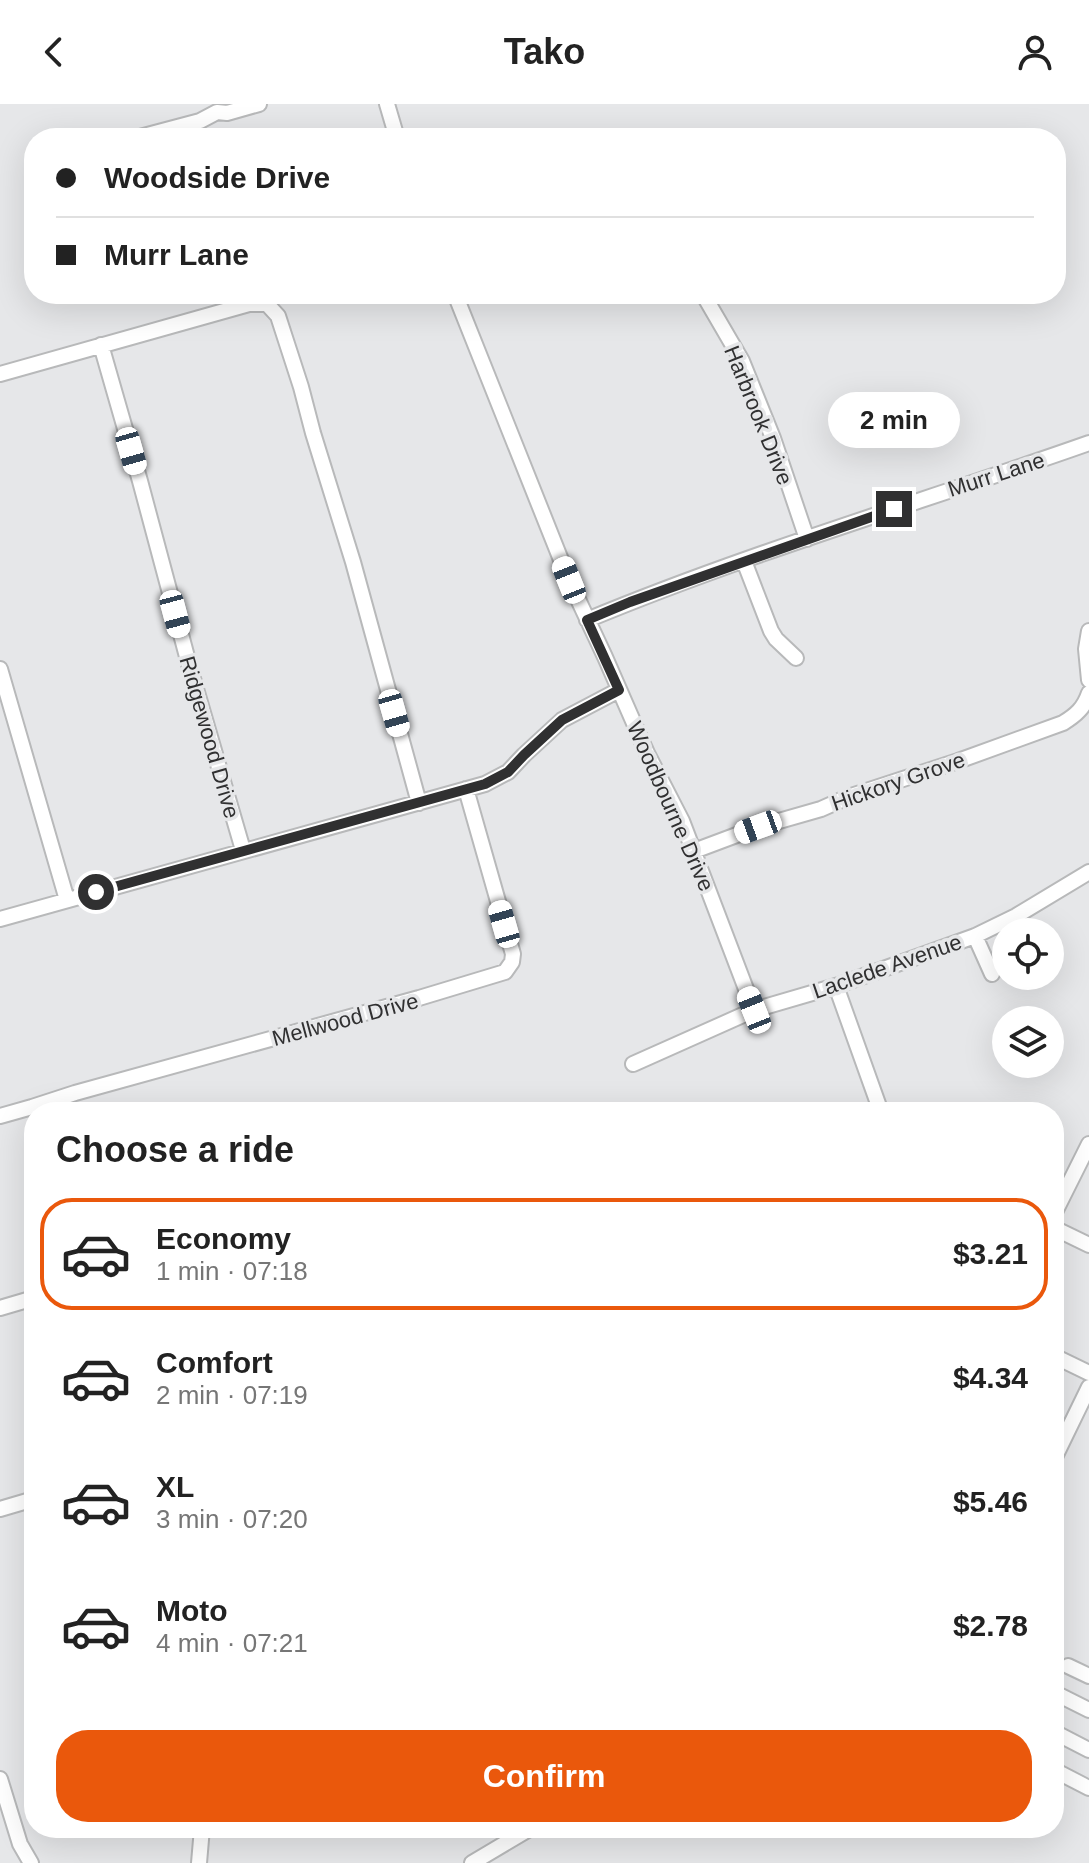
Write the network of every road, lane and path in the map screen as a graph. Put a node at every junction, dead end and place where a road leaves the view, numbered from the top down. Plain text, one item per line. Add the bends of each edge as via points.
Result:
1 (259, 104) edge
2 (387, 104) edge
3 (174, 128) edge
4 (394, 128) edge
5 (459, 304) edge
6 (709, 304) edge
7 (101, 345) junction
8 (0, 374) edge
9 (1089, 443) edge
10 (807, 539) junction
11 (744, 561) junction
12 (587, 620) junction
13 (1089, 631) edge
14 (796, 658) dead end
15 (0, 669) edge
16 (1089, 680) edge
17 (619, 690) junction
18 (1089, 693) edge
19 (466, 789) junction
20 (419, 803) junction
21 (243, 850) junction
22 (694, 851) junction
23 (1089, 872) edge
24 (67, 900) junction
25 (0, 919) edge
26 (975, 936) junction
27 (992, 974) dead end
28 (836, 986) junction
29 (754, 1010) junction
30 (633, 1064) dead end
31 (47, 1102) edge
32 (877, 1102) edge
33 (24, 1109) edge
34 (0, 1116) edge
35 (1089, 1144) edge
36 (1064, 1194) edge
37 (1064, 1233) edge
38 (1089, 1245) edge
39 (24, 1301) edge
40 (0, 1308) edge
41 (1064, 1361) edge
42 (1089, 1373) edge
43 (1089, 1387) edge
44 (1064, 1438) edge
45 (24, 1502) edge
46 (0, 1509) edge
47 (1068, 1666) dead end
48 (1089, 1676) edge
49 (1064, 1698) edge
50 (1089, 1710) edge
51 (1064, 1738) edge
52 (1089, 1750) edge
53 (1064, 1775) edge
54 (0, 1779) edge
55 (1089, 1788) edge
56 (201, 1838) edge
57 (514, 1838) edge
58 (31, 1863) edge
59 (199, 1863) edge
60 (472, 1863) edge

1 - 3 street
2 - 4 street
5 - 12 street, Woodbourne Drive
6 - 10 street, Harbrook Drive via 742,361
7 - 8 street
7 - 20 street via 249,304 267,304 278,316
7 - 21 street, Ridgewood Drive
9 - 10 street, Murr Lane
10 - 11 street, Murr Lane
11 - 12 street, Murr Lane
11 - 14 street via 771,631
12 - 17 street, Woodbourne Drive
13 - 16 street
15 - 24 street
17 - 19 street via 562,720 500,777
17 - 22 street, Woodbourne Drive
18 - 22 street, Hickory Grove via 1076,715 1063,723
19 - 20 street
19 - 31 street, Mellwood Drive via 513,954 505,972
20 - 21 street
21 - 24 street
22 - 29 street, Woodbourne Drive
23 - 26 street, Laclede Avenue
24 - 25 street
26 - 27 street
26 - 28 street, Laclede Avenue
28 - 29 street, Laclede Avenue
28 - 32 street
29 - 30 street, Laclede Avenue
33 - 34 street, Mellwood Drive
35 - 36 street
37 - 38 street
39 - 40 street
41 - 42 street
43 - 44 street
45 - 46 street
47 - 48 street
49 - 50 street
51 - 52 street
53 - 55 street
54 - 58 street
56 - 59 street
57 - 60 street

